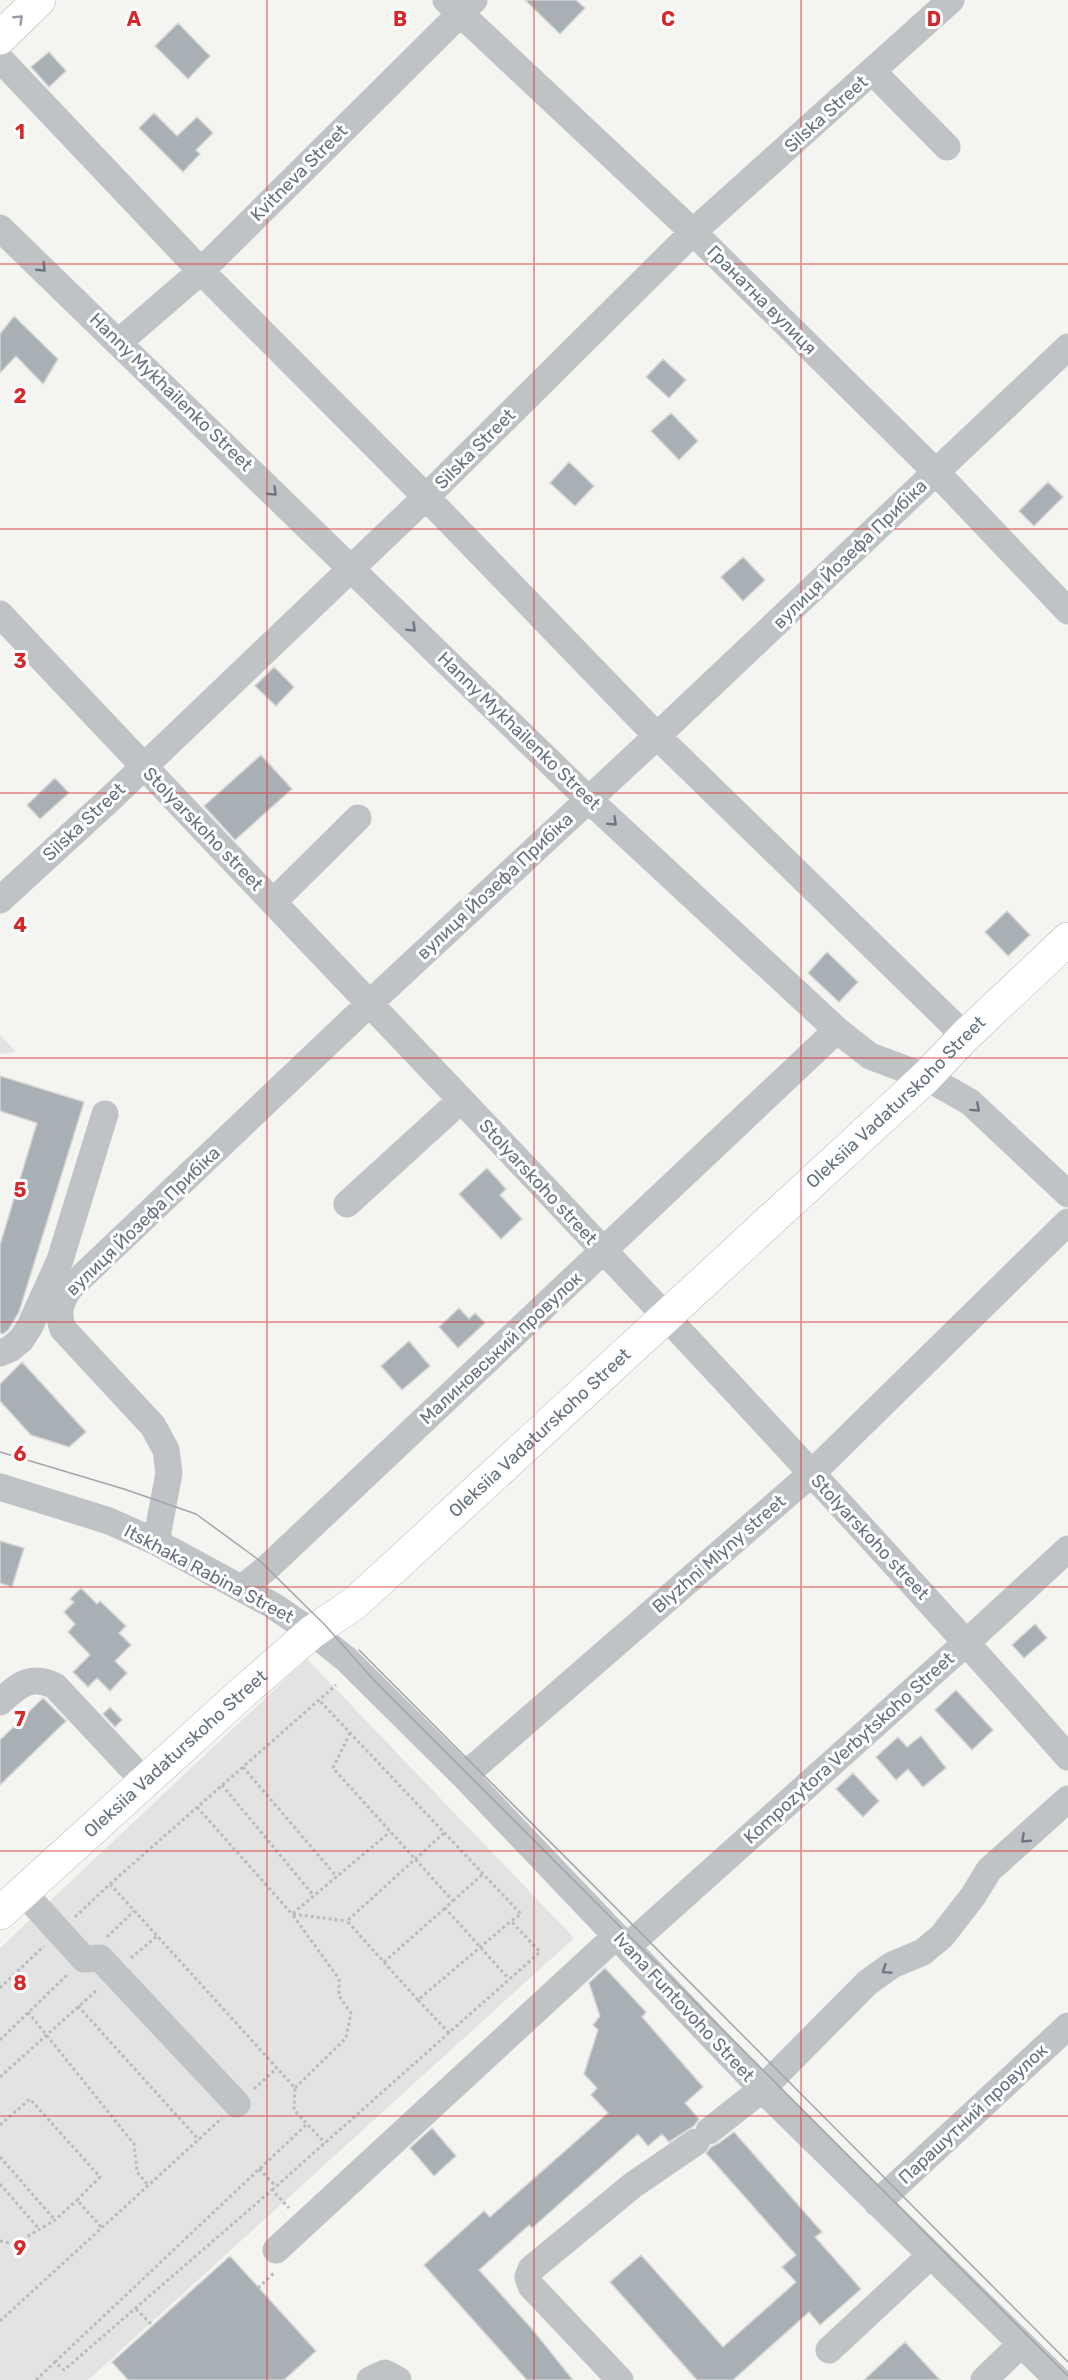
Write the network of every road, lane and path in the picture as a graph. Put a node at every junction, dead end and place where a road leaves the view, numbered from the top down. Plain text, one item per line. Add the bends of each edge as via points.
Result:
1 (39, 0) edge
2 (951, 0) edge
3 (460, 4) edge
4 (0, 38) edge
5 (0, 59) edge
6 (873, 72) junction
7 (947, 147) dead end
8 (0, 228) edge
9 (693, 232) junction
10 (201, 271) junction
11 (118, 342) junction
12 (1068, 346) edge
13 (936, 472) junction
14 (426, 497) junction
15 (351, 567) junction
16 (1068, 611) edge
17 (0, 614) edge
18 (657, 736) junction
19 (143, 767) junction
20 (588, 799) junction
21 (358, 818) dead end
22 (0, 900) edge
23 (273, 902) junction
24 (1068, 939) edge
25 (370, 1003) junction
26 (837, 1030) junction
27 (965, 1036) junction
28 (926, 1077) junction
29 (461, 1100) junction
30 (105, 1114) dead end
31 (1068, 1194) edge
32 (347, 1204) dead end
33 (1068, 1222) edge
34 (604, 1251) junction
35 (54, 1307) junction
36 (667, 1316) junction
37 (0, 1353) edge
38 (812, 1473) junction
39 (0, 1487) edge
40 (156, 1542) junction
41 (1068, 1549) edge
42 (242, 1588) junction
43 (312, 1632) junction
44 (967, 1642) junction
45 (336, 1685) dead end
46 (319, 1700) junction
47 (0, 1702) edge
48 (350, 1733) junction
49 (1068, 1757) edge
50 (243, 1767) junction
51 (464, 1776) junction
52 (144, 1781) junction
53 (222, 1785) junction
54 (1068, 1799) edge
55 (197, 1807) junction
56 (390, 1832) junction
57 (444, 1833) junction
58 (415, 1860) junction
59 (483, 1874) junction
60 (337, 1877) junction
61 (110, 1884) junction
62 (314, 1896) junction
63 (453, 1901) junction
64 (11, 1903) edge
65 (445, 1908) junction
66 (292, 1914) junction
67 (347, 1921) junction
68 (511, 1921) junction
69 (59, 1932) junction
70 (157, 1936) junction
71 (622, 1941) junction
72 (480, 1948) junction
73 (384, 1962) junction
74 (114, 1974) junction
75 (509, 1979) junction
76 (0, 1988) edge
77 (418, 2000) junction
78 (78, 2006) junction
79 (28, 2012) dead end
80 (1068, 2026) edge
81 (449, 2033) junction
82 (47, 2035) junction
83 (277, 2068) junction
84 (0, 2077) edge
85 (295, 2088) junction
86 (762, 2090) junction
87 (237, 2104) junction
88 (307, 2124) junction
89 (0, 2125) edge
90 (199, 2140) junction
91 (325, 2143) junction
92 (0, 2157) edge
93 (259, 2169) junction
94 (0, 2184) edge
95 (148, 2186) junction
96 (276, 2186) junction
97 (272, 2190) junction
98 (77, 2200) junction
99 (878, 2203) junction
100 (55, 2220) junction
101 (304, 2224) junction
102 (102, 2228) junction
103 (39, 2229) junction
104 (0, 2241) edge
105 (276, 2250) dead end
106 (931, 2255) junction
107 (136, 2309) junction
108 (0, 2321) edge
109 (153, 2326) dead end
110 (1021, 2344) junction
111 (829, 2350) dead end
112 (55, 2362) junction
113 (1068, 2370) edge
114 (36, 2380) edge
115 (370, 2380) edge
116 (398, 2380) edge
117 (620, 2380) edge
118 (984, 2380) edge
119 (1058, 2380) edge

4 -> 1 main road
2 - 6 street, Silska Street
3 - 9 street, Гранатна вулиця
3 - 10 street, Kvitneva Street
5 - 10 street
6 - 7 street
6 - 9 street, Silska Street
8 -> 11 street, Hanny Mykhailenko Street
9 - 13 street, Гранатна вулиця
9 - 14 street, Silska Street
10 - 11 street, Kvitneva Street
10 - 14 street
11 -> 15 street, Hanny Mykhailenko Street
12 - 13 street, вулиця Йозефа Прибіка
13 - 16 street, Гранатна вулиця
13 - 18 street, вулиця Йозефа Прибіка
14 - 15 street, Silska Street
14 - 18 street
15 - 19 street, Silska Street
15 -> 20 street, Hanny Mykhailenko Street
17 - 19 street, Stolyarskoho street
18 - 20 street, вулиця Йозефа Прибіка
18 - 27 street
19 - 22 street, Silska Street
19 - 23 street, Stolyarskoho street
20 - 25 street, вулиця Йозефа Прибіка
20 -> 26 street, Hanny Mykhailenko Street
21 - 23 street
23 - 25 street, Stolyarskoho street
24 - 27 main road, Oleksiia Vadaturskoho Street
25 - 29 street, Stolyarskoho street
25 - 35 street, вулиця Йозефа Прибіка
26 - 28 street, Hanny Mykhailenko Street via 870,1056
26 - 34 street, Малиновський провулок
27 - 28 main road, Oleksiia Vadaturskoho Street
28 -> 31 street, Hanny Mykhailenko Street via 970,1102
28 - 36 main road, Oleksiia Vadaturskoho Street
29 - 32 street
29 - 34 street, Stolyarskoho street
30 - 35 street via 60,1260
33 - 38 street, Blyzhni Mlyny street
34 - 36 street, Stolyarskoho street
34 - 42 street, Малиновський провулок
35 - 37 street via 21,1340
35 - 40 street via 63,1329 153,1426 166,1450 169,1473
36 - 38 street, Stolyarskoho street
36 - 43 main road, Oleksiia Vadaturskoho Street via 355,1603
38 - 44 street, Stolyarskoho street
38 - 51 street, Blyzhni Mlyny street
39 - 40 street, Itskhaka Rabina Street via 109,1521
40 - 42 street, Itskhaka Rabina Street
41 - 44 street, Kompozytora Verbytskoho Street
42 - 43 street, Itskhaka Rabina Street
43 - 51 street, Ivana Funtovoho Street via 346,1659
43 - 52 main road, Oleksiia Vadaturskoho Street
44 - 49 street, Stolyarskoho street
44 - 71 street, Kompozytora Verbytskoho Street
45 - 46 path
46 - 48 path
46 - 50 path
47 - 52 street via 11,1691 34,1680 55,1686
48 - 56 path via 333,1768
48 - 57 path
50 - 53 path
50 - 60 path
51 - 71 street, Ivana Funtovoho Street
52 - 64 main road, Oleksiia Vadaturskoho Street
53 - 55 path
53 - 62 path
54 -> 86 street via 989,1870 942,1936 867,1983
55 - 61 path
55 - 66 path
56 - 58 path
56 - 60 path
57 - 58 path
57 - 59 path
58 - 63 path
58 - 67 path
59 - 63 path
59 - 68 path via 521,1914
60 - 62 path
61 - 69 path
61 - 70 path
62 - 66 path
63 - 65 path
64 - 69 street
65 - 72 path
65 - 73 path
66 - 67 path
66 - 85 path via 339,1979 339,1996 351,2013 346,2038
67 - 73 path
68 - 72 path
68 - 75 path via 540,1952
69 - 74 street via 84,1959 100,1958
69 - 76 path
70 - 74 path
70 - 83 path
71 - 86 street, Ivana Funtovoho Street
71 - 101 street, Kompozytora Verbytskoho Street
72 - 75 path
72 - 77 path
73 - 77 path
74 - 78 path
74 - 87 street
75 - 81 path
77 - 81 path
78 - 82 path
78 - 90 path
79 - 82 path
80 - 99 street, Парашутний провулок
81 - 91 path
82 - 84 path
82 - 95 path via 134,2144 137,2172
83 - 85 path
83 - 87 path
85 - 88 path via 294,2110
86 - 99 street, Ivana Funtovoho Street
86 - 117 street via 633,2185 531,2269 531,2286
87 - 90 path
88 - 91 path
88 - 93 path
89 - 98 path via 30,2098 100,2176
90 - 95 path
91 - 96 path
92 - 100 path
93 - 96 path
93 - 112 path
94 - 103 path
95 - 102 path
96 - 97 path
97 - 101 path
97 - 107 path
98 - 100 path
98 - 102 path
99 - 106 street, Ivana Funtovoho Street
100 - 103 path
101 - 105 street, Kompozytora Verbytskoho Street
102 - 108 path
103 - 104 path via 15,2244
106 - 110 street, Ivana Funtovoho Street
106 - 111 street
107 - 109 path
107 - 112 path via 64,2370
110 - 118 street
110 - 119 street, Ivana Funtovoho Street
112 - 114 path
113 - 119 street
115 - 116 street via 385,2373

